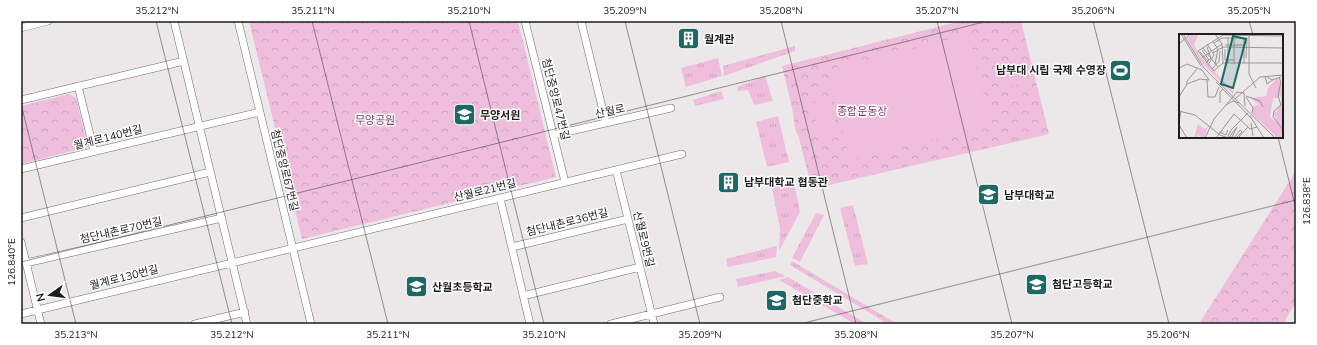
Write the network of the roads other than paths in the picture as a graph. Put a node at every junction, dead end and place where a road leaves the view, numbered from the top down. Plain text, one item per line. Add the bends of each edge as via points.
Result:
1 (48, 21) edge
2 (174, 21) edge
3 (238, 21) edge
4 (525, 21) edge
5 (581, 21) edge
6 (21, 28) edge
7 (184, 61) junction
8 (78, 86) junction
9 (21, 100) edge
10 (671, 108) dead end
11 (260, 112) junction
12 (606, 123) junction
13 (199, 126) junction
14 (553, 135) junction
15 (94, 151) junction
16 (682, 154) dead end
17 (21, 169) edge
18 (616, 170) junction
19 (210, 172) junction
20 (565, 182) junction
21 (500, 198) junction
22 (21, 218) edge
23 (222, 218) junction
24 (628, 219) junction
25 (21, 242) edge
26 (512, 247) junction
27 (293, 248) junction
28 (232, 262) junction
29 (26, 263) junction
30 (640, 267) junction
31 (523, 296) junction
32 (720, 297) dead end
33 (37, 310) junction
34 (245, 312) junction
35 (21, 314) edge
36 (651, 314) junction
37 (41, 324) edge
38 (195, 324) edge
39 (247, 324) edge
40 (311, 324) edge
41 (530, 324) edge
42 (611, 324) edge
43 (654, 324) edge

1 - 6 street
2 - 7 street
3 - 11 street, 첨단중앙로67번길
4 - 14 street, 첨단중앙로47번길
5 - 12 street
7 - 8 street
7 - 13 street
8 - 9 street
8 - 15 street
10 - 12 street, 산월로
11 - 13 street, 월계로140번길
11 - 27 street, 첨단중앙로67번길
12 - 14 street, 산월로
13 - 15 street, 월계로140번길
13 - 19 street
14 - 20 street, 첨단중앙로47번길
15 - 17 street, 월계로140번길
16 - 18 street, 산월로21번길
18 - 20 street, 산월로21번길
18 - 24 street, 산월로9번길
19 - 22 street
19 - 23 street
20 - 21 street, 산월로21번길
21 - 26 street
21 - 27 street, 산월로21번길
23 - 28 street
23 - 29 street, 첨단내촌로70번길
24 - 26 street, 첨단내촌로36번길
24 - 30 street, 산월로9번길
25 - 29 street
26 - 31 street
27 - 28 street, 월계로130번길
27 - 40 street, 첨단중앙로67번길
28 - 33 street, 월계로130번길
28 - 34 street
29 - 33 street
30 - 31 street
30 - 36 street, 산월로9번길
31 - 41 street
32 - 36 street
33 - 35 street, 월계로130번길
33 - 37 street
34 - 38 street
34 - 39 street
36 - 42 street
36 - 43 street, 산월로9번길

